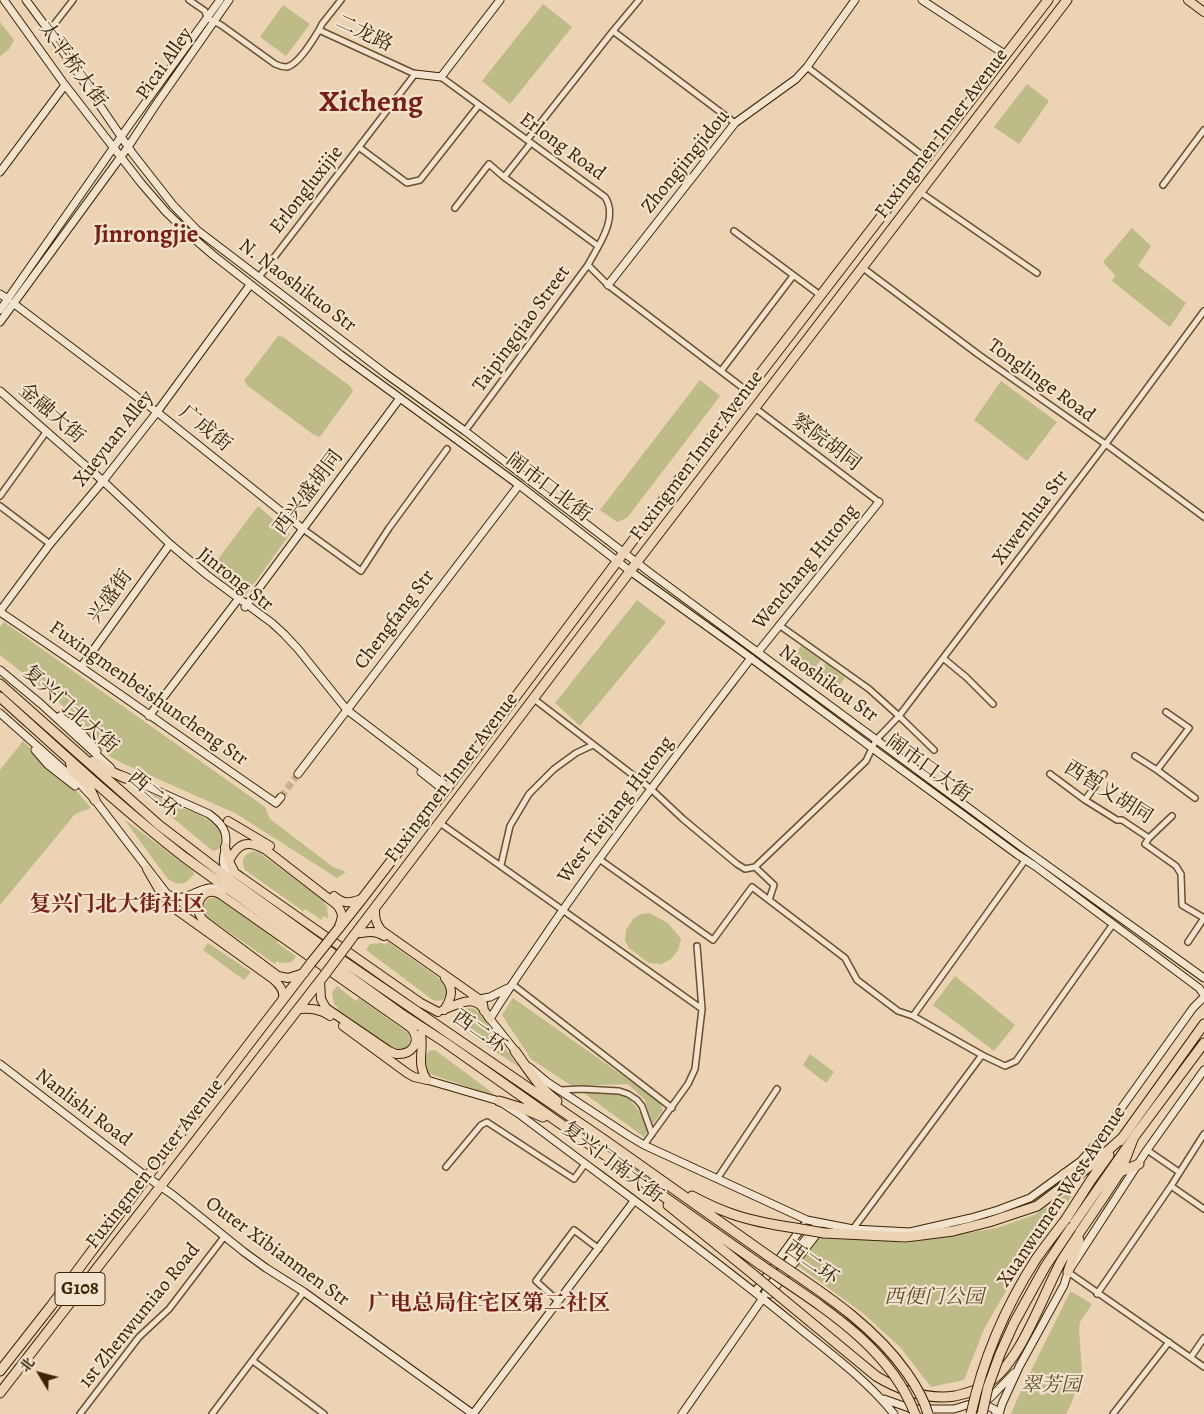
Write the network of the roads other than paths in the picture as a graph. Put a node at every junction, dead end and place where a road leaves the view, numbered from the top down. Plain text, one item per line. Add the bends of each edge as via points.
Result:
1 (4, 0) edge
2 (26, 0) edge
3 (73, 0) edge
4 (189, 0) edge
5 (220, 0) edge
6 (229, 0) edge
7 (341, 0) edge
8 (500, 0) edge
9 (639, 0) edge
10 (855, 0) edge
11 (922, 0) edge
12 (1048, 0) edge
13 (1067, 0) edge
14 (1188, 0) edge
15 (1204, 12) edge
16 (210, 20) junction
17 (320, 30) junction
18 (49, 31) junction
19 (613, 31) junction
20 (1006, 55) junction
21 (807, 67) junction
22 (415, 74) junction
23 (441, 77) junction
24 (65, 85) junction
25 (479, 105) junction
26 (735, 124) junction
27 (1204, 130) edge
28 (121, 137) junction
29 (529, 141) junction
30 (128, 147) junction
31 (113, 148) junction
32 (360, 148) junction
33 (121, 157) junction
34 (927, 158) junction
35 (0, 172) edge
36 (504, 177) junction
37 (1163, 184) dead end
38 (920, 192) junction
39 (455, 208) dead end
40 (734, 231) dead end
41 (598, 246) junction
42 (588, 265) junction
43 (863, 268) junction
44 (1036, 273) dead end
45 (793, 276) junction
46 (259, 277) junction
47 (250, 284) junction
48 (608, 285) junction
49 (0, 294) edge
50 (820, 296) junction
51 (10, 301) junction
52 (0, 310) edge
53 (1204, 311) edge
54 (0, 322) edge
55 (721, 371) junction
56 (0, 391) edge
57 (748, 391) junction
58 (0, 397) edge
59 (400, 398) junction
60 (755, 408) junction
61 (157, 412) junction
62 (465, 431) junction
63 (44, 435) junction
64 (458, 441) junction
65 (1106, 445) junction
66 (447, 449) dead end
67 (101, 483) junction
68 (518, 485) junction
69 (0, 496) edge
70 (879, 502) joint
71 (0, 506) edge
72 (1204, 517) edge
73 (303, 529) junction
74 (50, 544) junction
75 (169, 545) junction
76 (624, 552) junction
77 (617, 561) junction
78 (637, 562) junction
79 (630, 571) junction
80 (236, 602) junction
81 (245, 606) junction
82 (0, 611) edge
83 (779, 625) junction
84 (758, 652) junction
85 (751, 658) junction
86 (943, 658) junction
87 (81, 666) junction
88 (0, 670) edge
89 (0, 684) edge
90 (0, 697) edge
91 (534, 699) junction
92 (993, 704) dead end
93 (345, 711) junction
94 (1166, 712) dead end
95 (0, 713) edge
96 (149, 716) junction
97 (899, 716) junction
98 (876, 740) junction
99 (593, 745) junction
100 (872, 748) junction
101 (75, 750) junction
102 (934, 750) dead end
103 (1135, 756) dead end
104 (70, 759) junction
105 (1158, 770) junction
106 (298, 774) tunnel mouth
107 (1050, 774) dead end
108 (1104, 774) dead end
109 (126, 778) junction
110 (447, 789) junction
111 (651, 789) junction
112 (281, 797) dead end
113 (1195, 798) dead end
114 (95, 800) junction
115 (1085, 800) junction
116 (209, 814) junction
117 (1172, 816) dead end
118 (228, 821) joint
119 (440, 823) junction
120 (1149, 838) junction
121 (225, 847) junction
122 (599, 859) junction
123 (1026, 859) junction
124 (229, 861) junction
125 (501, 865) junction
126 (755, 867) junction
127 (147, 869) junction
128 (234, 888) junction
129 (201, 891) junction
130 (214, 892) junction
131 (362, 899) junction
132 (769, 900) junction
133 (375, 908) junction
134 (563, 910) junction
135 (1204, 918) edge
136 (1113, 924) junction
137 (338, 928) junction
138 (355, 934) junction
139 (1188, 942) dead end
140 (697, 946) dead end
141 (312, 963) joint
142 (304, 972) junction
143 (323, 977) junction
144 (1204, 978) edge
145 (512, 984) junction
146 (1204, 996) edge
147 (479, 999) junction
148 (282, 1003) junction
149 (299, 1009) junction
150 (702, 1009) junction
151 (441, 1011) junction
152 (484, 1012) junction
153 (400, 1013) junction
154 (419, 1013) junction
155 (913, 1016) junction
156 (490, 1019) junction
157 (1204, 1024) edge
158 (1204, 1042) edge
159 (515, 1051) junction
160 (982, 1055) junction
161 (0, 1064) edge
162 (1204, 1070) edge
163 (427, 1080) junction
164 (777, 1089) dead end
165 (559, 1090) junction
166 (499, 1101) junction
167 (672, 1108) junction
168 (576, 1121) junction
169 (566, 1128) junction
170 (652, 1134) junction
171 (1204, 1134) edge
172 (1123, 1137) junction
173 (1134, 1137) junction
174 (644, 1145) junction
175 (1148, 1150) junction
176 (585, 1164) junction
177 (1094, 1164) junction
178 (1140, 1164) junction
179 (446, 1167) dead end
180 (1120, 1172) junction
181 (1179, 1172) junction
182 (1064, 1174) junction
183 (147, 1177) junction
184 (716, 1178) junction
185 (664, 1182) junction
186 (646, 1184) junction
187 (160, 1186) junction
188 (1171, 1186) junction
189 (634, 1200) junction
190 (1204, 1209) edge
191 (807, 1220) junction
192 (821, 1223) junction
193 (1084, 1226) junction
194 (853, 1229) junction
195 (224, 1237) junction
196 (599, 1249) junction
197 (1068, 1272) junction
198 (304, 1292) junction
199 (755, 1292) junction
200 (1097, 1294) junction
201 (763, 1298) junction
202 (558, 1301) junction
203 (1204, 1338) edge
204 (1169, 1342) junction
205 (1191, 1357) junction
206 (253, 1361) junction
207 (1204, 1366) edge
208 (1019, 1367) junction
209 (0, 1371) edge
210 (0, 1393) edge
211 (882, 1398) junction
212 (978, 1402) junction
213 (80, 1414) edge
214 (212, 1414) edge
215 (324, 1414) edge
216 (473, 1414) edge
217 (682, 1414) edge
218 (894, 1414) edge
219 (915, 1414) edge
220 (928, 1414) edge
221 (971, 1414) edge
222 (982, 1414) edge
223 (998, 1414) edge
224 (1113, 1414) edge

1 - 24 street, 太平桥大街
2 - 18 street, N. Naoshikuo Str
3 - 18 street
4 - 16 street, 二龙路
5 - 16 street
6 - 16 street, Picai Alley
7 - 17 street
8 - 23 street
9 - 19 street
10 - 21 street, Zhongjingjidou
11 - 20 street
12 - 20 highway, Fuxingmen Inner Avenue
13 - 38 highway, Fuxingmen Inner Avenue
14 - 15 main road
16 - 17 street, 二龙路 via 282,67 300,58
16 - 28 street
16 - 30 street, Picai Alley
17 - 22 street, 二龙路
18 - 28 street, N. Naoshikuo Str
19 - 26 street
19 - 29 street
20 - 34 highway, Fuxingmen Inner Avenue
21 - 26 street, Zhongjingjidou via 796,79
21 - 34 street
22 - 23 street
22 - 32 street, Erlongluxijie
23 - 25 street, Erlong Road
24 - 31 street, 太平桥大街
24 - 35 street
25 - 29 street, Erlong Road
25 - 32 street via 420,180 407,183
26 - 48 street, Zhongjingjidou
27 - 37 street
28 - 30 street, N. Naoshikuo Str
28 - 31 street
29 - 36 street
29 - 41 street, Erlong Road via 609,203 608,227
30 - 33 street, Picai Alley
30 - 46 street, N. Naoshikuo Str via 172,205 198,230
31 - 33 street, 太平桥大街
31 - 51 street
32 - 46 street, Erlongluxijie
33 - 47 street, N. Naoshikuo Str via 166,212
33 - 51 street, Picai Alley
34 - 50 highway, Fuxingmen Inner Avenue
36 - 39 street via 489,164
36 - 41 street
38 - 43 highway, Fuxingmen Inner Avenue
38 - 44 street
40 - 45 street
41 - 42 street, Erlong Road
42 - 48 street, Taipingqiao Street
42 - 62 street, Taipingqiao Street
43 - 60 highway, Fuxingmen Inner Avenue
43 - 65 street, Tonglinge Road
45 - 50 street
45 - 55 street
46 - 62 street, N. Naoshikuo Str
47 - 59 street, N. Naoshikuo Str
47 - 61 street, Xueyuan Alley
48 - 55 street, Taipingqiao Street
49 - 51 street, 广成街
50 - 57 highway, Fuxingmen Inner Avenue
51 - 52 street
51 - 54 street
51 - 61 street, 广成街
53 - 65 street, Xiwenhua Str
55 - 57 street, Taipingqiao Street
56 - 67 street, 金融大街
57 - 76 highway, Fuxingmen Inner Avenue
58 - 63 street, Jinrong Str
59 - 64 street, N. Naoshikuo Str
59 - 73 street, 西兴盛胡同
60 - 70 street, 察院胡同
60 - 78 highway, Fuxingmen Inner Avenue
61 - 67 street, Xueyuan Alley
61 - 73 street, 广成街
62 - 64 street
62 - 76 street, 闹市口北街
63 - 67 street, Jinrong Str
63 - 69 street
64 - 68 street, 闹市口北街
65 - 72 street, Tonglinge Road
65 - 86 street, Xiwenhua Str
66 - 73 street via 361,571
67 - 74 street, Xueyuan Alley
67 - 75 street, Jinrong Str
68 - 77 street, 闹市口北街
68 - 93 street, Chengfang Str
70 - 83 street, Wenchang Hutong
71 - 74 street
73 - 81 street, 西兴盛胡同
74 - 82 street, Xueyuan Alley
75 - 80 street, Jinrong Str via 205,579
75 - 81 street
75 - 87 street, 兴盛街
76 - 77 highway, Fuxingmen Inner Avenue
76 - 78 street, 闹市口北街
77 - 79 street, 闹市口北街
77 - 110 highway, Fuxingmen Inner Avenue
78 - 79 highway, Fuxingmen Inner Avenue
78 - 84 street, Naoshikou Str
79 - 85 street, 闹市口大街
79 - 91 highway, Fuxingmen Inner Avenue
80 - 81 street, Jinrong Str
80 - 96 street
81 - 93 street, Jinrong Str via 283,640
82 - 87 street, Fuxingmenbeishuncheng Str
83 - 84 street, Wenchang Hutong
83 - 97 street via 869,689
84 - 98 street, Naoshikou Str
85 - 100 street, 闹市口大街
85 - 111 street, West Tiejiang Hutong
86 - 92 street
86 - 97 street, Xiwenhua Str
87 - 96 street, Fuxingmenbeishuncheng Str
88 - 109 street, 复兴门北大街 via 80,731 104,762
89 - 101 highway, 西二环
90 - 104 highway, 西二环
91 - 99 street
91 - 119 highway, Fuxingmen Inner Avenue
93 - 106 street, Chengfang Str
93 - 110 street, Jinrong Str
94 - 105 street via 1190,728
95 - 114 street via 48,765
96 - 112 street, Fuxingmenbeishuncheng Str via 276,804
97 - 98 street, Xiwenhua Str
97 - 102 street
98 - 100 street, Xiwenhua Str
98 - 144 street, 闹市口大街
99 - 111 street
99 - 125 street via 554,769 529,794 510,826
100 - 123 street, 闹市口大街
100 - 126 street, Xiwenhua Str via 866,761
101 - 109 highway
101 - 128 highway, 西二环
103 - 105 street
104 - 114 highway via 72,770 88,785
104 - 128 highway, 西二环 via 153,833
105 - 113 street
107 - 115 street, 西智义胡同
108 - 115 street
109 - 116 street, 复兴门北大街
110 - 131 highway, Fuxingmen Inner Avenue
111 - 122 street, West Tiejiang Hutong
111 - 126 street via 739,866 745,869
114 - 127 street
115 - 120 street, 西智义胡同
116 - 118 street
116 - 121 street, 复兴门北大街 via 226,834
117 - 120 street, 西智义胡同
118 - 131 main road via 269,846 340,901
119 - 125 street
119 - 133 highway, Fuxingmen Inner Avenue
120 - 135 street via 1145,844 1176,866 1181,874 1182,905
121 - 124 main road
121 - 128 street, 复兴门北大街 via 223,866
122 - 132 street via 713,940 752,887
122 - 134 street, West Tiejiang Hutong
123 - 136 street, 闹市口大街
123 - 155 street
124 - 137 main road via 239,847 247,844 266,850 337,905 343,918
124 - 151 main road via 235,873 421,1004
125 - 134 street
126 - 132 street via 774,885
127 - 129 street via 174,897
127 - 148 main road via 162,895 178,911 274,979 283,992
128 - 129 street
128 - 153 highway, 西二环
128 - 154 highway, 西二环
129 - 130 main road
130 - 142 main road via 203,896 197,905 203,920 278,976 288,978
130 - 143 main road via 411,1028 417,1041 414,1046 407,1052 396,1054 326,1008 321,1000
131 - 137 highway, Fuxingmen Inner Avenue
132 - 155 street via 845,958 857,980 898,1011
133 - 138 highway, Fuxingmen Inner Avenue
133 - 147 main road via 375,918 381,930
134 - 145 street, West Tiejiang Hutong
134 - 150 street
135 - 139 street
136 - 146 street, 闹市口大街 via 1195,984
136 - 160 street via 1016,1061 1005,1066
137 - 141 highway, Fuxingmen Inner Avenue, bridge
138 - 143 highway, Fuxingmen Inner Avenue, bridge
138 - 151 main road via 379,933 448,981 451,994
140 - 150 street
141 - 142 highway, Fuxingmen Outer Avenue
142 - 148 highway, Fuxingmen Outer Avenue / G108
143 - 149 highway, Fuxingmen Outer Avenue / G108
145 - 147 street via 500,993
145 - 156 street, West Tiejiang Hutong
145 - 167 street
146 - 182 street, Xuanwumen West Avenue via 1095,1145
147 - 152 main road
148 - 183 highway, Fuxingmen Outer Avenue / G108
149 - 163 main road via 324,1012 414,1077
149 - 187 highway, Fuxingmen Outer Avenue / G108
150 - 167 street via 695,1068
151 - 152 main road via 472,1002
151 - 154 main road
152 - 156 main road
153 - 163 main road via 420,1033 421,1070
153 - 169 highway, 西二环
154 - 168 highway, 西二环
155 - 160 street
156 - 159 street, 复兴门南大街
157 - 172 highway, Xuanwumen West Avenue
158 - 173 highway, Xuanwumen West Avenue
159 - 165 street, 复兴门南大街 via 539,1076
159 - 168 highway via 537,1082
160 - 194 street
161 - 183 street, Nanlishi Road
162 - 175 street
163 - 166 street, 复兴门南大街
164 - 184 street
165 - 170 street via 628,1094 642,1106
165 - 174 street, 复兴门南大街
166 - 169 highway via 529,1110
166 - 176 street, 复兴门南大街
167 - 170 street
168 - 185 highway, 西二环
169 - 186 highway, 西二环
170 - 174 street
171 - 181 street
172 - 177 highway
172 - 221 highway, Xuanwumen West Avenue, bridge via 1019,1288 990,1351
173 - 180 highway
173 - 222 highway, Xuanwumen West Avenue, bridge via 1045,1267 1003,1346
174 - 184 street, 复兴门南大街
175 - 178 street
175 - 181 street
176 - 179 street via 574,1179 486,1122
176 - 189 street, 复兴门南大街
177 - 182 highway
177 - 185 highway, bridge via 1037,1206 971,1227 906,1237 824,1233 769,1224 714,1207
178 - 180 highway
178 - 197 street
180 - 193 highway
181 - 188 street
182 - 194 street, Xuanwumen West Avenue via 1030,1198 971,1218 910,1232
183 - 187 street, Nanlishi Road
183 - 209 highway, Fuxingmen Outer Avenue / G108
184 - 191 street, 复兴门南大街
185 - 220 highway, 西二环, bridge via 833,1301 878,1337 910,1378
186 - 193 highway, bridge via 876,1376 892,1386 928,1397 963,1394 984,1386 1002,1371 1018,1348 1049,1284
186 - 219 highway, 西二环, bridge via 826,1309 874,1350 893,1373
187 - 195 street, Outer Xibianmen Str
187 - 210 highway, Fuxingmen Outer Avenue / G108
188 - 190 street
188 - 200 street
189 - 196 street
189 - 199 street, 复兴门南大街
191 - 192 street, 复兴门南大街
191 - 199 street
192 - 194 street, Xuanwumen West Avenue
192 - 201 street
193 - 197 highway
195 - 198 street, Outer Xibianmen Str
195 - 213 street, 1st Zhenwumiao Road via 170,1309 139,1337
196 - 202 street
196 - 202 street via 574,1230 536,1281
197 - 200 street
197 - 208 street
198 - 206 street
198 - 216 street, Outer Xibianmen Str
199 - 201 street, 复兴门南大街
200 - 204 street
201 - 211 street
201 - 217 street
202 - 216 street
203 - 205 street
204 - 205 street
204 - 224 street
205 - 207 street
206 - 214 street
206 - 215 street
208 - 212 street via 990,1398
208 - 223 street
211 - 212 street via 919,1410 954,1409
211 - 218 street
212 - 223 street

